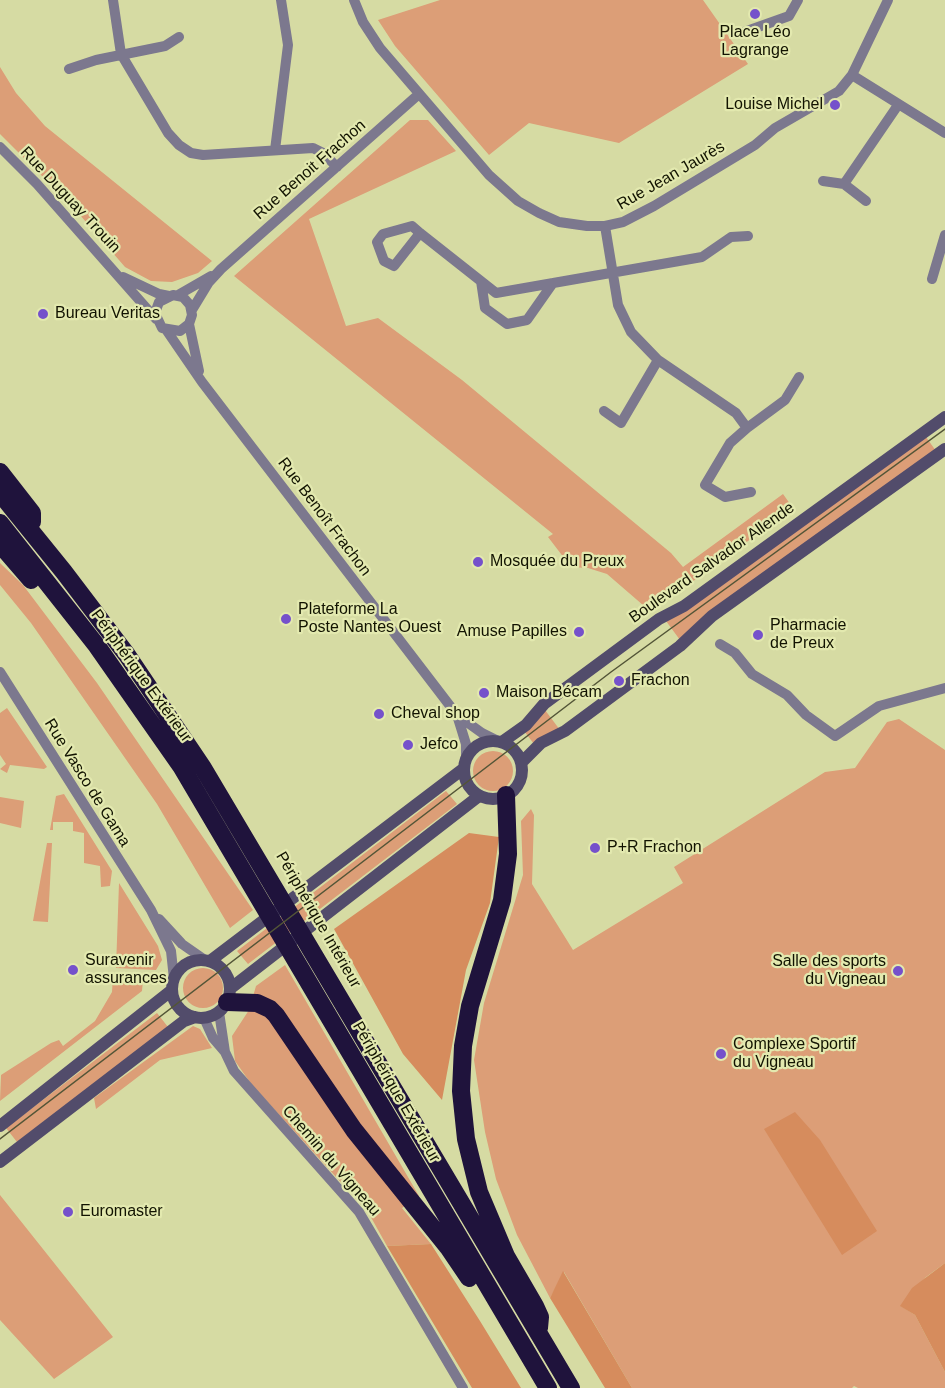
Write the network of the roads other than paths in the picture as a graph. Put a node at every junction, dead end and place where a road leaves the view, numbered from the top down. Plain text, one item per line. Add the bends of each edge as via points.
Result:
1 (113, 0) edge
2 (281, 0) edge
3 (354, 0) edge
4 (798, 0) edge
5 (888, 0) edge
6 (744, 32) dead end
7 (179, 37) dead end
8 (121, 54) junction
9 (69, 69) dead end
10 (852, 75) junction
11 (419, 94) junction
12 (898, 105) junction
13 (945, 134) edge
14 (0, 147) edge
15 (275, 150) junction
16 (337, 167) junction
17 (823, 182) dead end
18 (844, 184) junction
19 (866, 201) dead end
20 (605, 226) junction
21 (420, 233) dead end
22 (945, 235) edge
23 (748, 236) dead end
24 (221, 269) junction
25 (612, 272) junction
26 (118, 274) junction
27 (933, 279) dead end
28 (481, 281) junction
29 (554, 283) junction
30 (173, 295) junction
31 (192, 310) junction
32 (156, 319) junction
33 (189, 324) junction
34 (167, 331) junction
35 (658, 360) junction
36 (799, 377) dead end
37 (202, 382) junction
38 (604, 411) dead end
39 (945, 417) edge
40 (747, 428) junction
41 (945, 449) edge
42 (0, 472) edge
43 (752, 492) dead end
44 (0, 493) edge
45 (0, 523) edge
46 (33, 533) junction
47 (0, 544) edge
48 (720, 644) dead end
49 (97, 646) junction
50 (0, 672) edge
51 (942, 690) edge
52 (457, 715) junction
53 (500, 742) junction
54 (465, 763) junction
55 (521, 763) junction
56 (506, 795) junction
57 (479, 796) junction
58 (151, 910) junction
59 (207, 960) junction
60 (173, 984) junction
61 (226, 1000) junction
62 (199, 1018) junction
63 (225, 1052) junction
64 (0, 1126) edge
65 (0, 1162) edge
66 (500, 1308) junction
67 (539, 1336) junction
68 (463, 1388) edge
69 (548, 1388) edge
70 (571, 1388) edge

1 - 8 street
2 - 15 street via 288,45
3 - 11 street, Rue Jean Jaurès via 380,48
4 - 6 street via 789,16
5 - 10 street, Rue Jean Jaurès
7 - 8 street via 165,46
8 - 9 street
8 - 15 street via 168,133 191,153
10 - 12 street
10 - 20 street, Rue Jean Jaurès via 838,91 775,128 755,145 654,206 623,222
11 - 16 street, Rue Benoit Frachon
11 - 20 street, Rue Jean Jaurès via 489,175 518,201 559,222
12 - 13 street
12 - 18 street
14 - 26 street, Rue Duguay Trouin
15 - 16 street via 313,148
16 - 24 street, Rue Benoit Frachon
17 - 18 street
18 - 19 street
20 - 25 street
21 - 28 street
22 - 27 street
23 - 25 street via 731,237 702,257
24 - 30 street, Rue Benoit Frachon
24 - 31 street, Rue Benoit Frachon
25 - 29 street
25 - 35 street via 618,305 631,332
26 - 30 street, Rue Duguay Trouin via 149,290
26 - 32 street, Rue Duguay Trouin
28 - 29 street via 496,293
28 - 29 street via 485,308 507,324 527,320
30 - 31 street via 187,301
30 - 32 street via 159,302
31 - 33 street
32 - 34 street
33 - 34 street via 180,331
33 - 37 street
34 - 37 street
35 - 38 street via 621,423
35 - 40 street via 736,414
36 - 40 street via 785,400
37 - 52 street, Rue Benoît Frachon
39 - 53 street, Boulevard Salvador Allende via 684,606 651,625 544,704 526,725
40 - 43 street via 730,443 705,485 725,497
41 - 55 street via 712,616 680,646 565,731 541,744
42 - 46 highway via 32,513
44 - 46 highway, Périphérique Intérieur
45 - 49 highway, Périphérique Extérieur
46 - 67 highway, Périphérique Intérieur via 127,655 203,768
47 - 49 highway via 77,637
48 - 51 street via 735,653 752,674 787,695 835,736 879,706
49 - 66 highway, Périphérique Extérieur via 218,825
50 - 58 street, Rue Vasco de Gama
52 - 53 street
52 - 54 street via 466,744
53 - 54 street via 479,744
53 - 55 street via 516,752
54 - 57 street via 466,782
54 - 59 street via 321,877
55 - 56 street via 520,779
56 - 57 street via 492,799
56 - 67 highway via 508,854 502,900 470,1006 461,1091 466,1139 479,1192 506,1256 540,1317
57 - 61 street via 251,971
58 - 59 street, Rue Vasco de Gama via 182,944
58 - 60 street, Rue Vasco de Gama via 171,951
59 - 60 street via 186,964
59 - 61 street via 223,969
60 - 62 street via 180,1009
60 - 64 street
61 - 62 street
61 - 63 street, Chemin du Vigneau
61 - 66 highway via 257,1003 276,1015 354,1130 448,1247 480,1294
62 - 63 street, Chemin du Vigneau
62 - 65 street via 184,1021
63 - 68 street, Chemin du Vigneau via 234,1071 265,1109 359,1212
66 - 69 highway, Périphérique Extérieur
67 - 70 highway, Périphérique Intérieur

